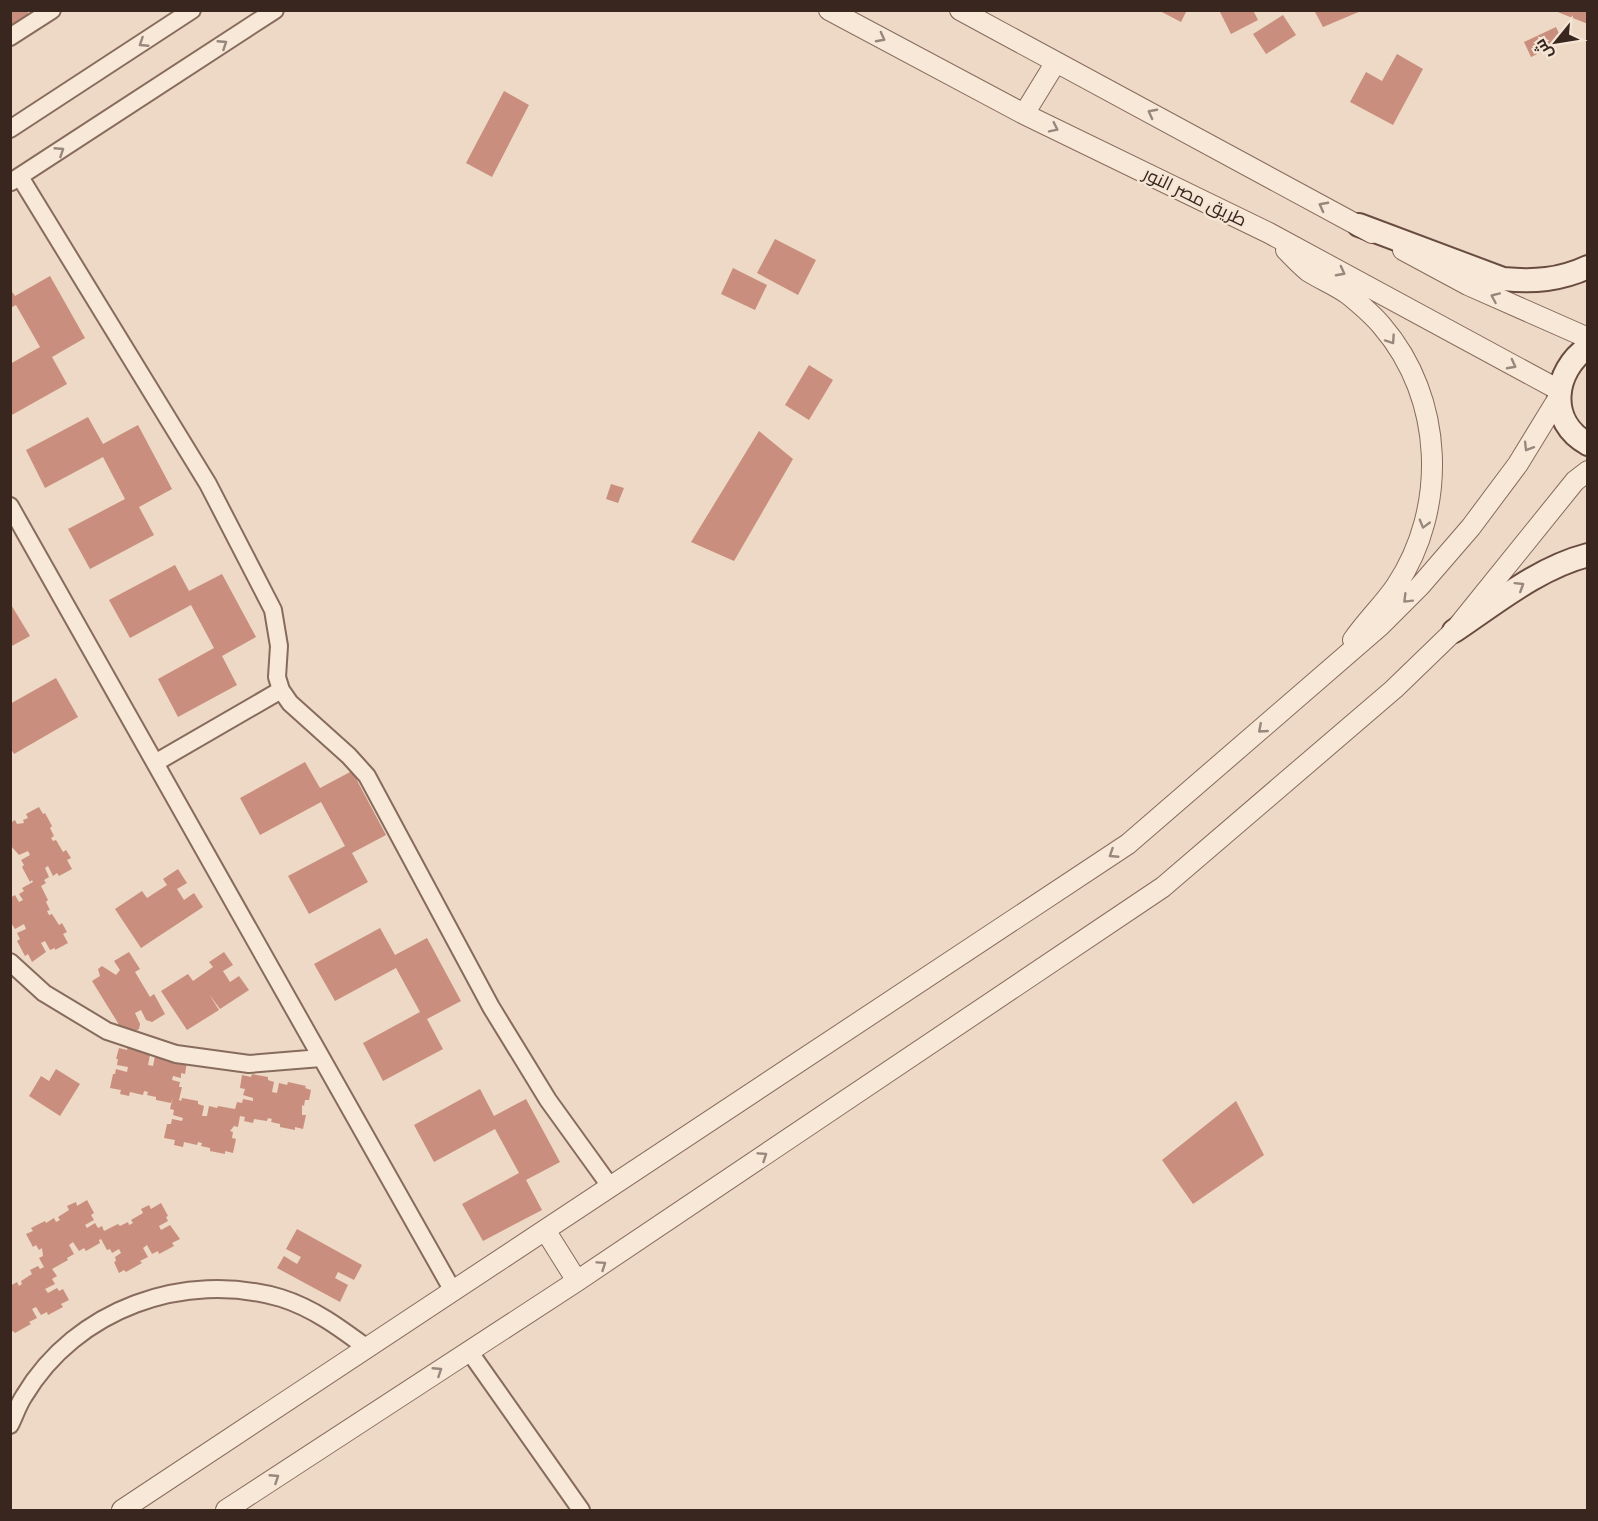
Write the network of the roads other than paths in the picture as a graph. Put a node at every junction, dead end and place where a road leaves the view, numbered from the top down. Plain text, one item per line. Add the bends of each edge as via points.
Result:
1 (52, 10) edge
2 (192, 10) edge
3 (275, 10) edge
4 (829, 10) edge
5 (960, 10) edge
6 (10, 37) edge
7 (1056, 62) junction
8 (1024, 114) junction
9 (10, 129) edge
10 (15, 180) edge
11 (1359, 225) junction
12 (1269, 233) junction
13 (1587, 267) edge
14 (1587, 338) edge
15 (1587, 347) edge
16 (1559, 393) junction
17 (1587, 444) edge
18 (1587, 471) edge
19 (10, 506) edge
20 (1587, 555) edge
21 (1454, 631) junction
22 (1335, 665) junction
23 (281, 690) junction
24 (155, 763) junction
25 (10, 962) edge
26 (321, 1058) junction
27 (610, 1186) junction
28 (545, 1230) junction
29 (578, 1281) junction
30 (453, 1291) junction
31 (367, 1348) junction
32 (469, 1351) junction
33 (10, 1425) edge
34 (122, 1510) edge
35 (226, 1510) edge
36 (581, 1510) edge

1 - 6 street
2 -> 9 street
10 -> 3 street
4 -> 8 street, طريق مصر النور
5 - 7 street
7 - 8 street
11 -> 7 street
8 -> 12 street, طريق مصر النور
10 - 23 street via 208,484 273,610
11 - 13 main road via 1503,279 1551,279
14 -> 11 street via 1468,285
12 -> 16 street, طريق مصر النور
12 -> 22 street via 1308,271 1348,294 1382,326 1408,365 1426,408 1433,454 1430,501 1418,546 1395,587
15 - 16 main road via 1568,365
16 - 17 main road via 1569,428
16 -> 22 street via 1518,464 1472,527 1412,594
18 - 21 street
19 - 24 street
21 -> 20 main road via 1525,583
29 -> 21 street via 1163,886 1394,688
22 -> 27 street via 1128,844
23 - 24 street
23 - 27 street via 367,776 491,1007 548,1100
24 - 26 street
25 - 26 street via 44,993 107,1030 176,1054 249,1064
26 - 30 street
27 - 28 street
28 - 29 street
28 - 30 street
29 - 32 street
30 - 31 street
31 - 33 street via 327,1318 282,1298 233,1288 183,1290 136,1302 92,1325 54,1357 24,1396
31 - 34 street
35 -> 32 street
32 - 36 street

